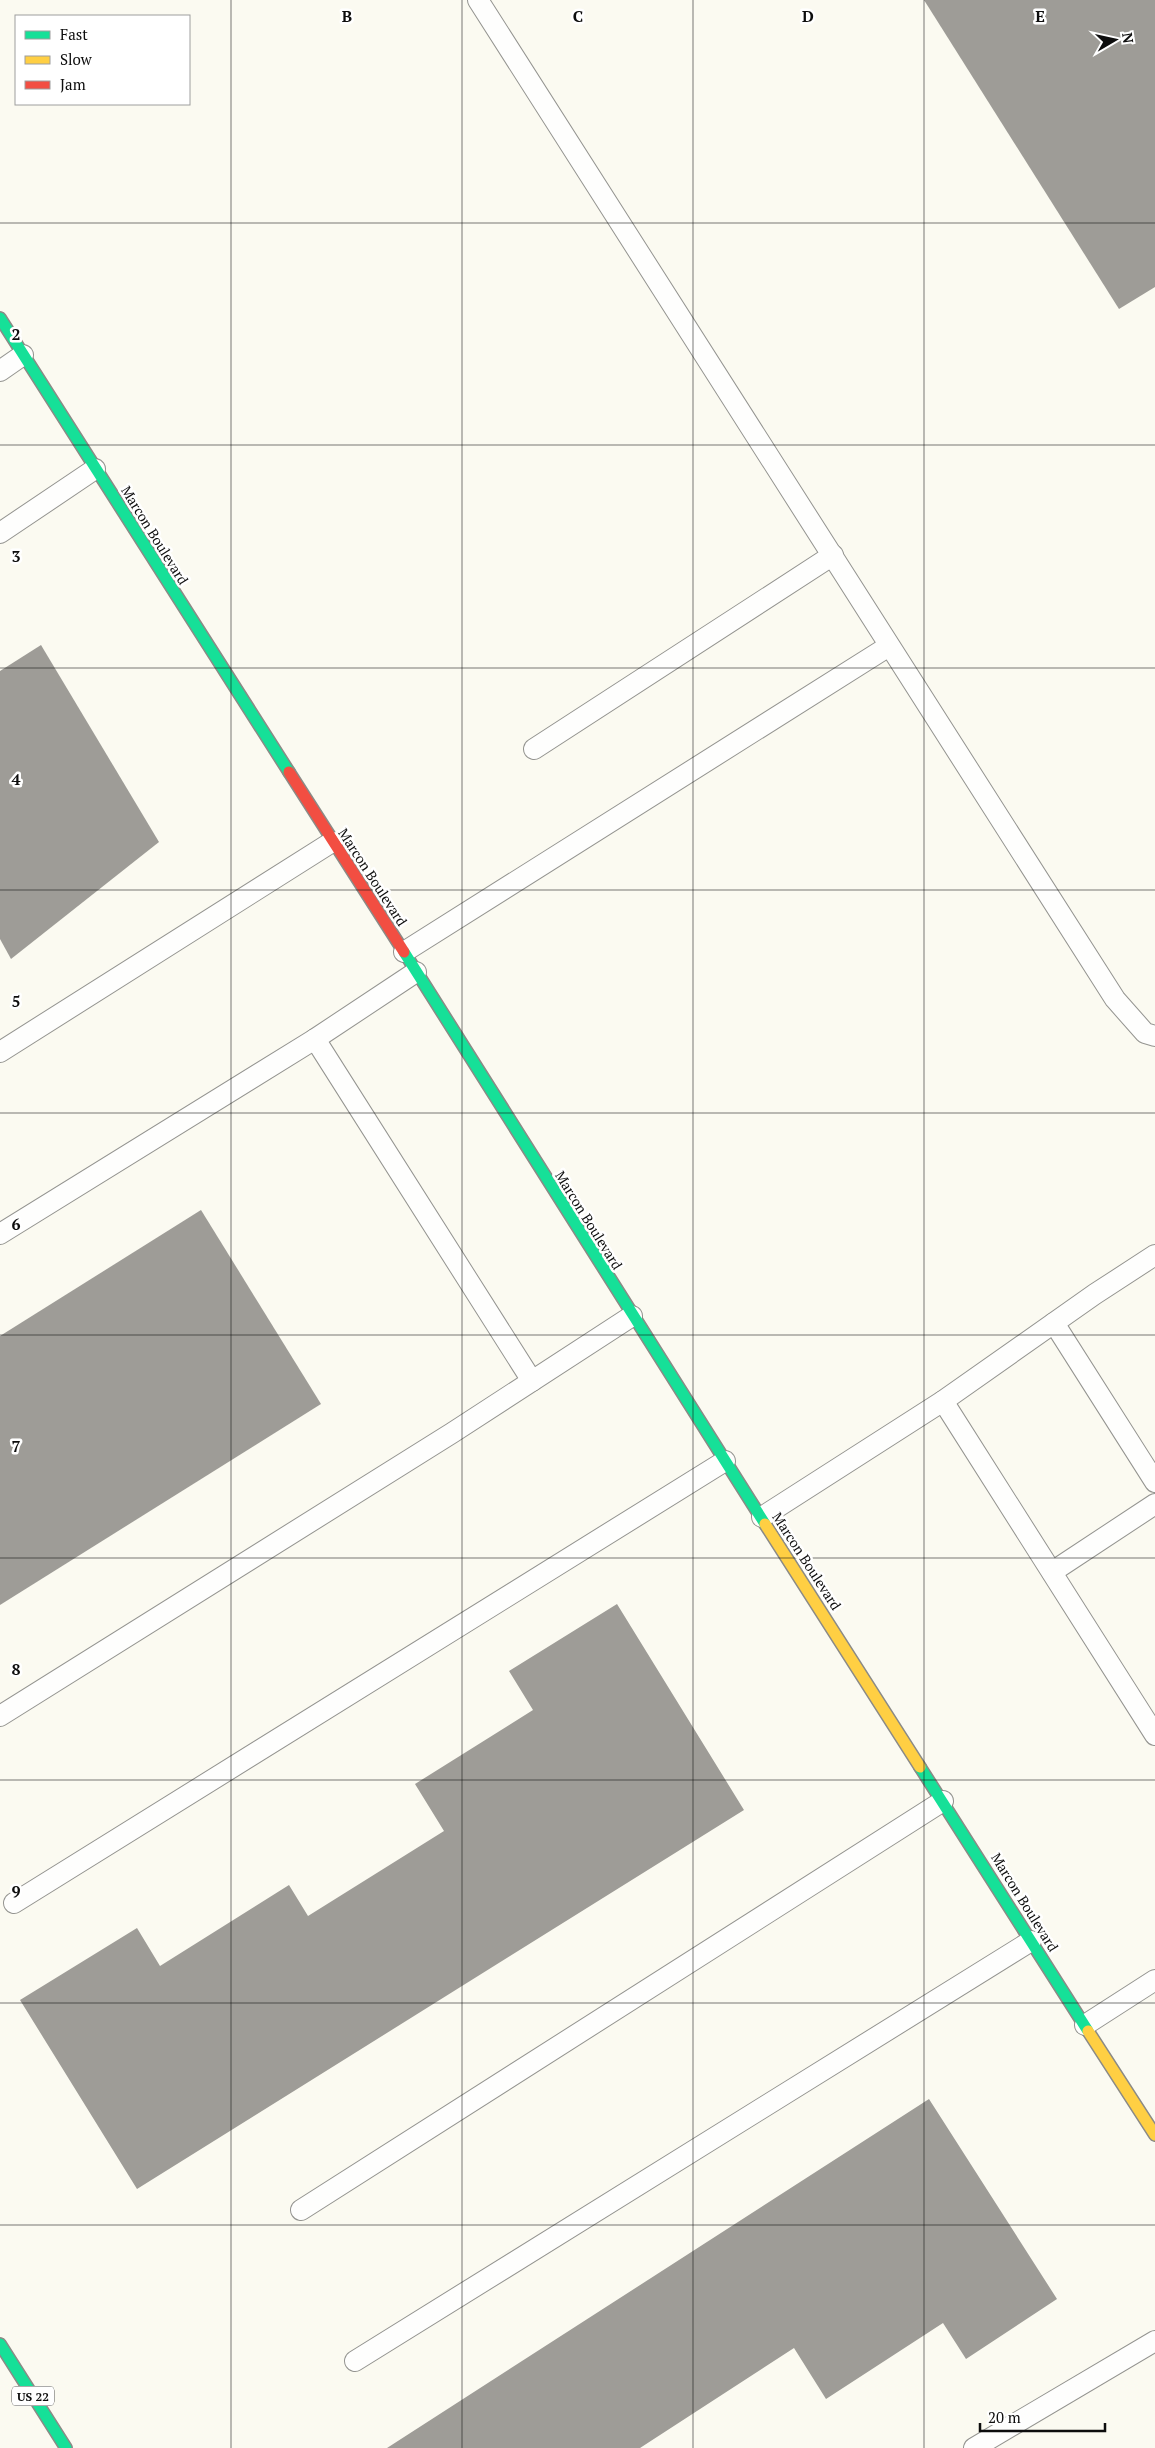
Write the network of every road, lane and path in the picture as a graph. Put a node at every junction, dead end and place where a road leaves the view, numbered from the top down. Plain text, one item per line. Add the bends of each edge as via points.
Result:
1 (478, 0) edge
2 (0, 318) edge
3 (23, 355) junction
4 (0, 371) edge
5 (95, 469) junction
6 (0, 533) edge
7 (833, 555) junction
8 (889, 646) junction
9 (534, 748) dead end
10 (332, 842) junction
11 (404, 952) junction
12 (416, 972) junction
13 (1155, 1036) edge
14 (315, 1039) junction
15 (0, 1052) edge
16 (0, 1234) edge
17 (1153, 1261) edge
18 (632, 1316) junction
19 (1054, 1323) junction
20 (532, 1381) junction
21 (943, 1401) junction
22 (725, 1461) junction
23 (1155, 1482) edge
24 (1155, 1504) edge
25 (762, 1517) junction
26 (1052, 1572) junction
27 (0, 1716) edge
28 (1155, 1735) edge
29 (943, 1802) junction
30 (14, 1903) dead end
31 (1031, 1941) junction
32 (1155, 1980) edge
33 (1085, 2025) junction
34 (1155, 2136) edge
35 (301, 2210) dead end
36 (1155, 2341) edge
37 (0, 2344) edge
38 (355, 2361) dead end
39 (66, 2448) edge
40 (974, 2448) edge

1 - 7 lane
2 - 3 main road, Marcon Boulevard
3 - 4 lane
3 - 5 main road, Marcon Boulevard
5 - 6 lane
5 - 10 main road, Marcon Boulevard
7 - 8 lane
7 - 9 lane
8 - 11 lane
8 - 13 lane via 1115,1000 1145,1033
10 - 11 main road, Marcon Boulevard
10 - 15 lane
11 - 12 main road, Marcon Boulevard
12 - 14 lane
12 - 18 main road, Marcon Boulevard
14 - 16 lane
14 - 20 lane
17 - 19 lane
18 - 20 lane
18 - 22 main road, Marcon Boulevard
19 - 21 lane
19 - 23 lane
20 - 27 lane
21 - 25 lane
21 - 26 lane
22 - 25 main road, Marcon Boulevard
22 - 30 lane
24 - 26 lane
25 - 29 main road, Marcon Boulevard
26 - 28 lane
29 - 31 main road, Marcon Boulevard
29 - 35 lane
31 - 33 main road, Marcon Boulevard
31 - 38 lane
32 - 33 lane
33 - 34 main road, Marcon Boulevard
36 - 40 lane
37 - 39 main road, US 22

